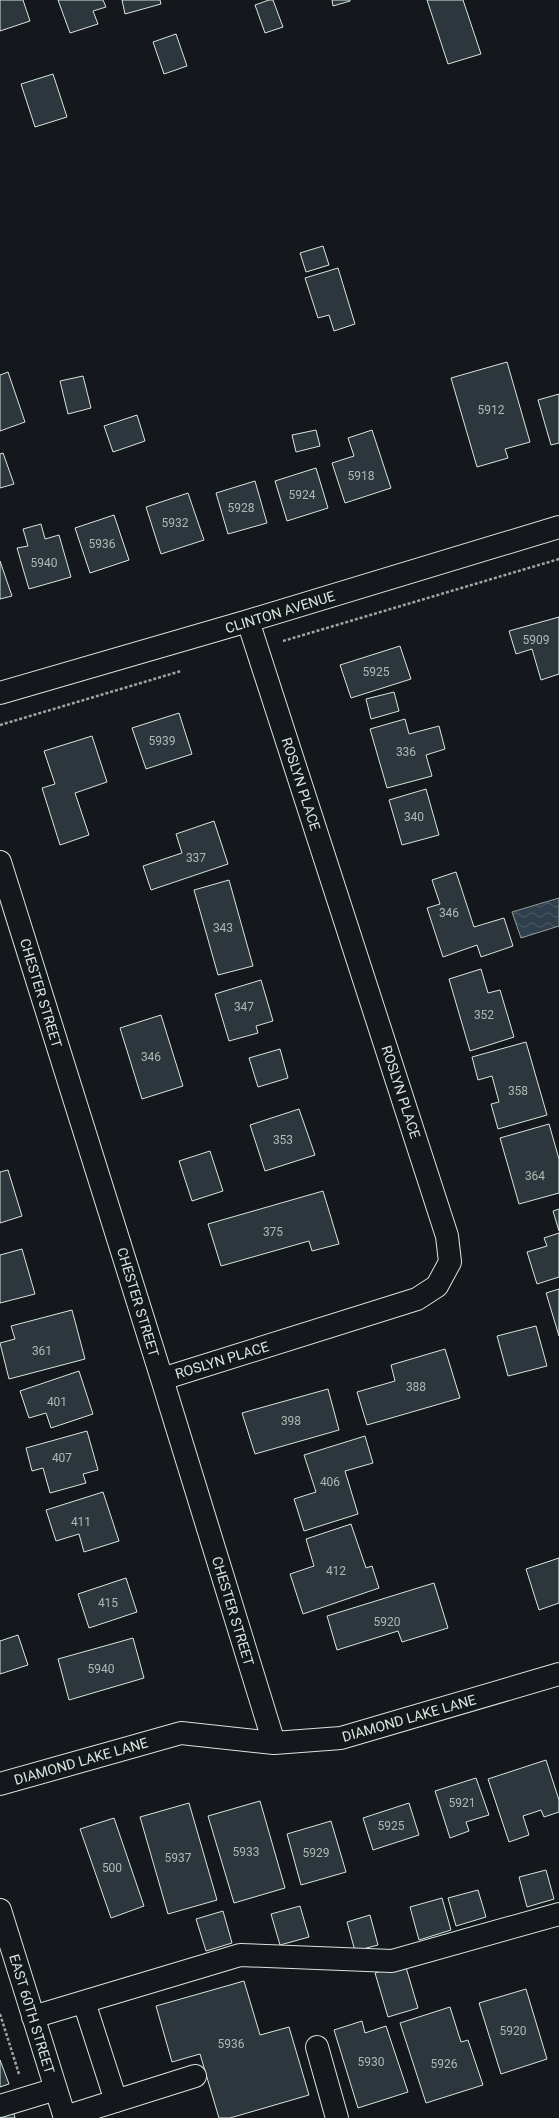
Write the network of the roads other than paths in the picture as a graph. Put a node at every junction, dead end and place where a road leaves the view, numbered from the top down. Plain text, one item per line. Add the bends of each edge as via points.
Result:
1 (559, 527) edge
2 (248, 621) junction
3 (0, 692) edge
4 (0, 862) edge
5 (162, 1379) junction
6 (559, 1674) edge
7 (274, 1742) junction
8 (0, 1784) edge
9 (0, 1910) edge
10 (559, 1914) edge
11 (84, 2002) junction
12 (33, 2017) junction
13 (317, 2047) dead end
14 (195, 2076) dead end
15 (56, 2089) junction
16 (116, 2101) junction
17 (0, 2106) edge
18 (65, 2118) edge
19 (338, 2118) edge

1 - 2 street, CLINTON AVENUE
2 - 3 street, CLINTON AVENUE
2 - 5 street, ROSLYN PLACE via 447,1236 450,1262 437,1286 417,1299
4 - 5 street, CHESTER STREET
5 - 7 street, CHESTER STREET
6 - 7 street, DIAMOND LAKE LANE via 341,1738
7 - 8 street, DIAMOND LAKE LANE via 181,1733
9 - 12 street, EAST 60TH STREET
10 - 11 street via 392,1961 240,1955
11 - 12 street
11 - 16 street
12 - 15 street, EAST 60TH STREET
13 - 19 street
14 - 16 street
15 - 17 street
15 - 18 street, EAST 60TH STREET
16 - 18 street

